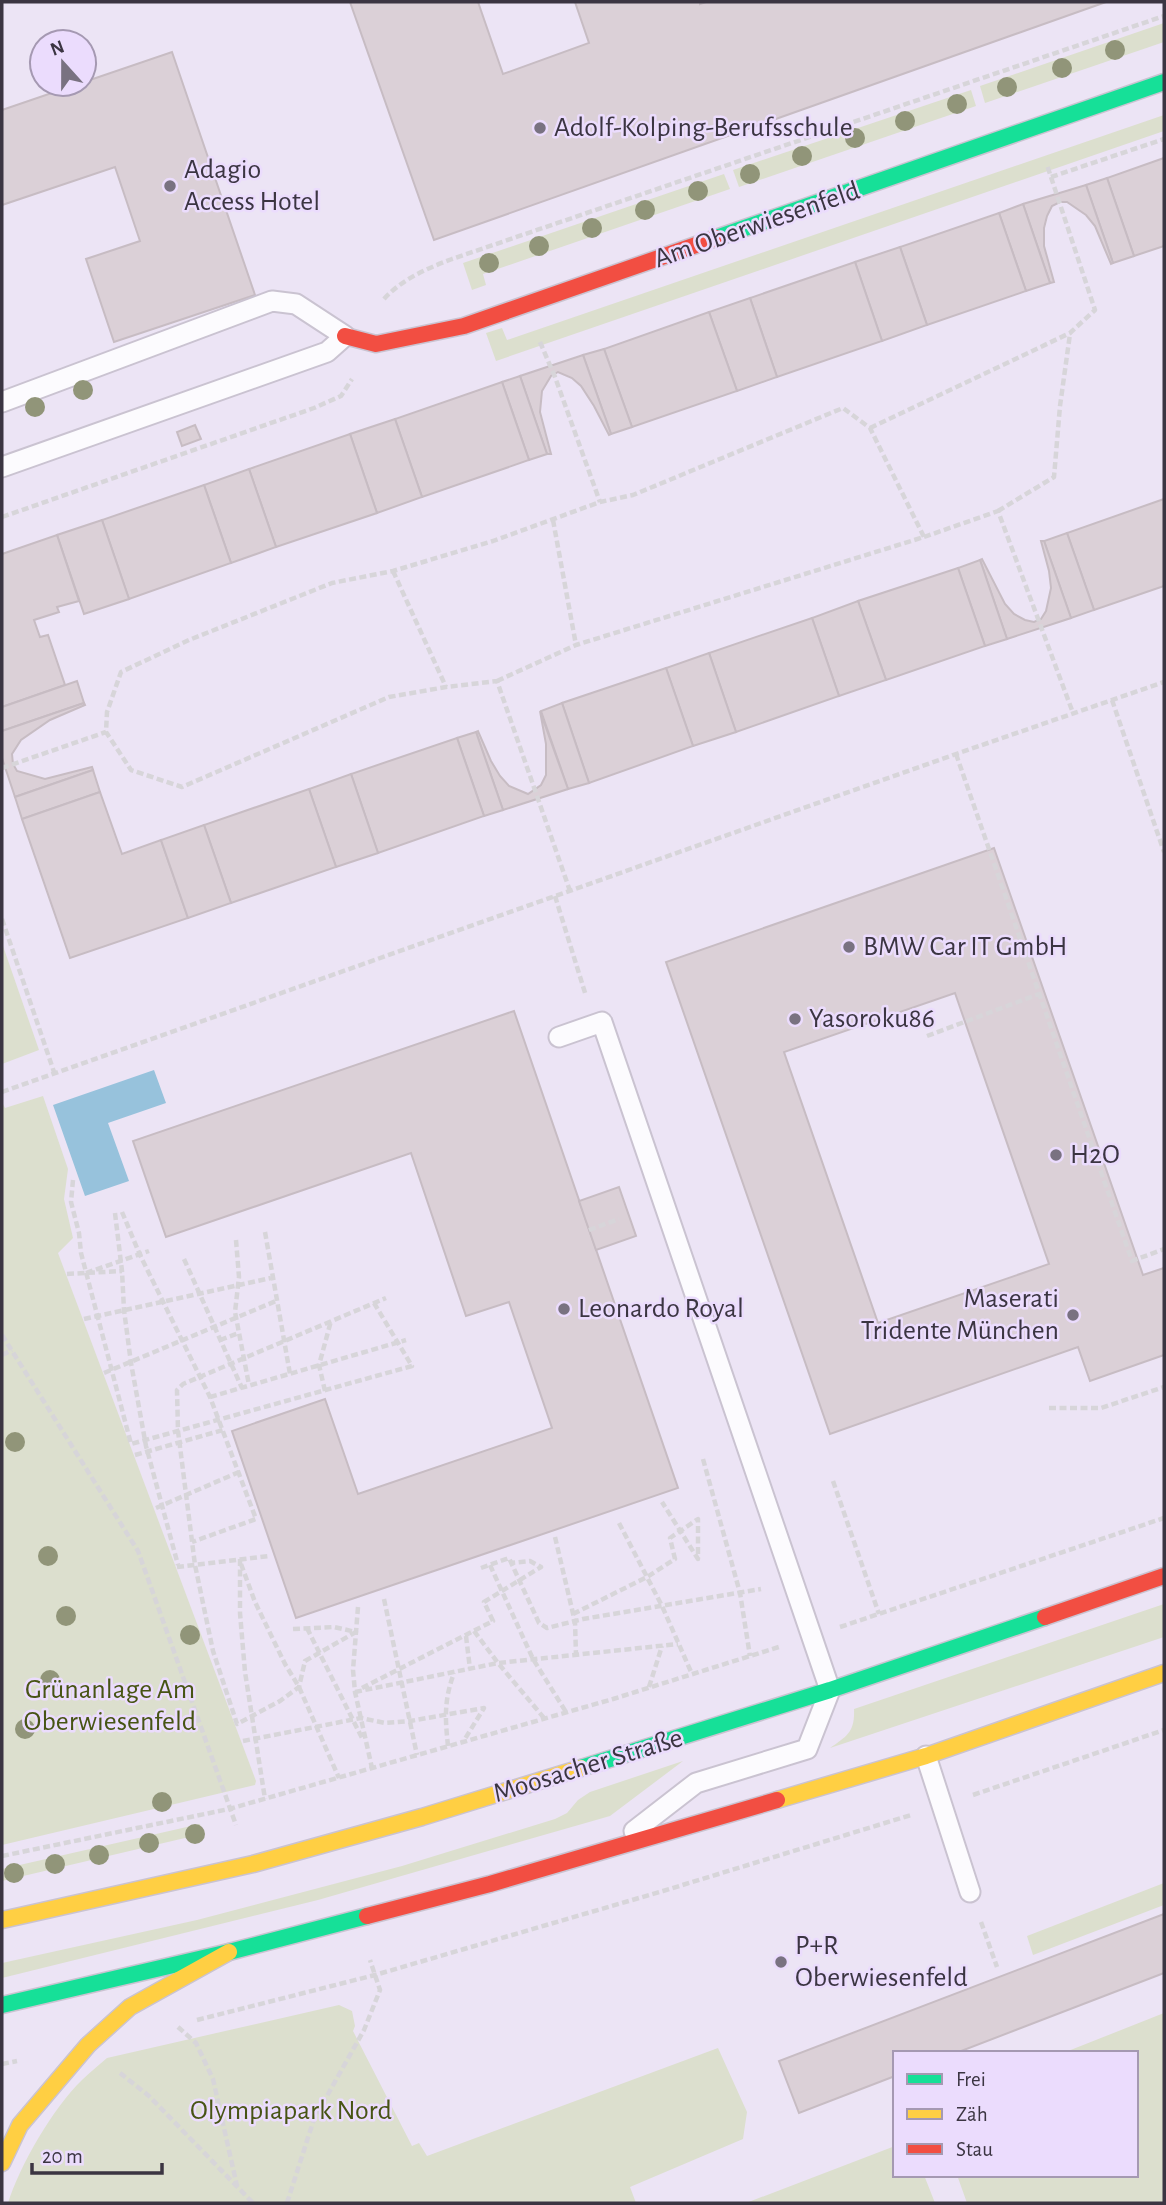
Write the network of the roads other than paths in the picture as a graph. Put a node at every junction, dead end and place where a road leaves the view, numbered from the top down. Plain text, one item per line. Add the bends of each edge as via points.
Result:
1 (1164, 82) edge
2 (345, 337) junction
3 (2, 402) edge
4 (2, 467) edge
5 (559, 1037) dead end
6 (1164, 1576) edge
7 (1164, 1673) edge
8 (830, 1690) junction
9 (926, 1756) junction
10 (614, 1847) junction
11 (970, 1892) road end
12 (2, 1920) edge
13 (229, 1952) junction
14 (2, 2006) edge
15 (2, 2163) edge

1 - 2 main road, Am Oberwiesenfeld via 464,326 376,344
2 - 3 lane via 296,304 272,301
2 - 4 lane via 327,352
5 - 8 lane via 602,1022
6 - 8 main road, Moosacher Straße
7 - 9 main road
8 - 10 lane via 807,1749 696,1783
8 - 12 main road, Moosacher Straße via 253,1864
9 - 10 main road
9 - 11 lane
10 - 13 main road
13 - 14 main road
13 - 15 main road via 130,2007 88,2045 20,2125

